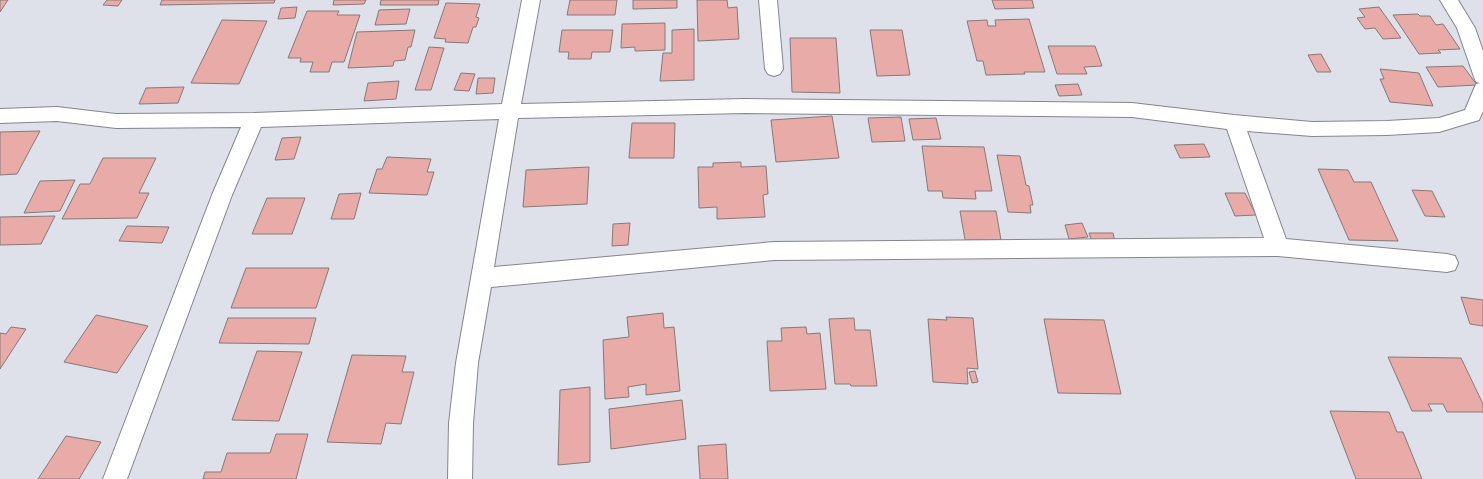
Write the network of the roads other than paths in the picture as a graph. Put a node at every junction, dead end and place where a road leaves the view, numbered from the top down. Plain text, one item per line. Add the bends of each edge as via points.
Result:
1 (531, 0) edge
2 (768, 0) edge
3 (1449, 0) edge
4 (774, 69) dead end
5 (1483, 77) edge
6 (1483, 88) edge
7 (510, 111) junction
8 (0, 116) edge
9 (254, 120) junction
10 (1234, 122) junction
11 (1278, 247) junction
12 (1448, 263) dead end
13 (481, 278) junction
14 (115, 479) edge
15 (460, 479) edge

1 - 7 street
2 - 4 street
3 - 5 street via 1466,28
6 - 10 street via 1472,115 1439,125 1312,129
7 - 9 street
7 - 10 street via 745,106 1132,110
7 - 13 street
8 - 9 street via 57,114 116,121
9 - 14 street via 222,194
10 - 11 street
11 - 12 street
11 - 13 street via 774,250
13 - 15 street via 467,363 461,423

